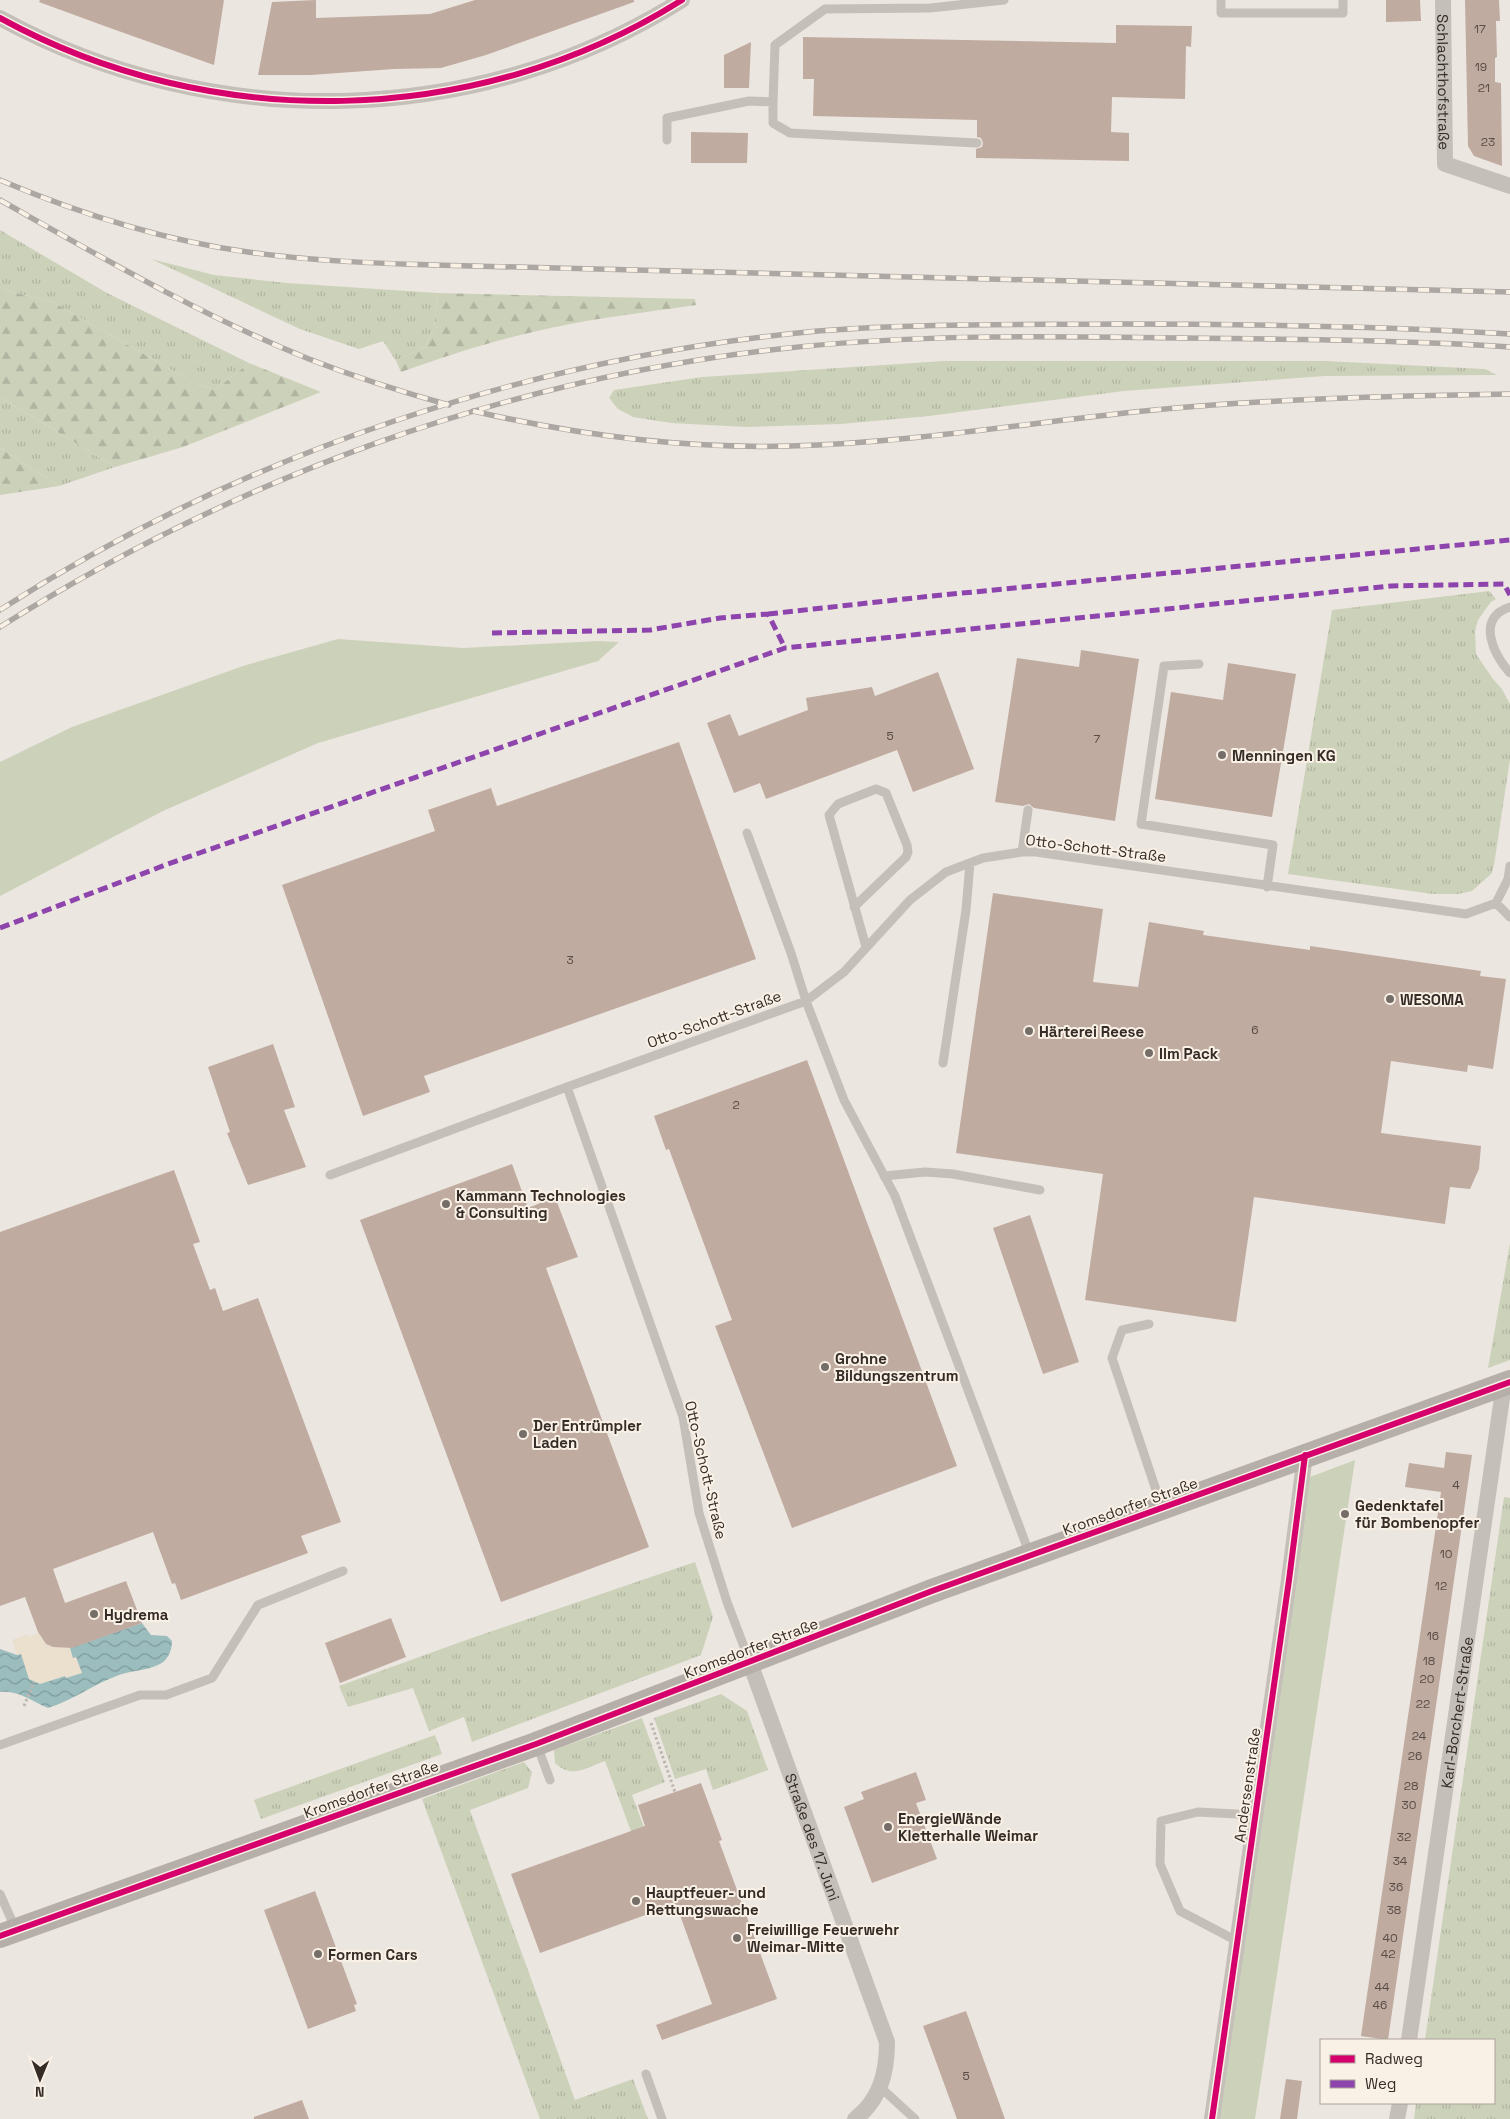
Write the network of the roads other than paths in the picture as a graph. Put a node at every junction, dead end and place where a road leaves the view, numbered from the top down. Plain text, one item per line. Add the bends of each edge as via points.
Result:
1 (682, 0) edge
2 (1004, 0) edge
3 (1221, 0) edge
4 (1343, 0) edge
5 (1443, 0) edge
6 (0, 18) edge
7 (773, 102) junction
8 (667, 140) dead end
9 (977, 143) dead end
10 (1510, 186) edge
11 (1510, 607) edge
12 (1199, 664) dead end
13 (1510, 673) edge
14 (1028, 810) dead end
15 (747, 833) dead end
16 (1022, 852) junction
17 (970, 863) junction
18 (1510, 866) edge
19 (1267, 886) junction
20 (1496, 903) junction
21 (854, 907) junction
22 (1510, 917) edge
23 (866, 947) junction
24 (806, 1001) junction
25 (943, 1063) dead end
26 (567, 1087) junction
27 (330, 1175) dead end
28 (884, 1176) junction
29 (1040, 1190) dead end
30 (1149, 1324) dead end
31 (1507, 1383) edge
32 (1305, 1455) junction
33 (1162, 1508) junction
34 (1030, 1555) junction
35 (343, 1572) dead end
36 (749, 1660) junction
37 (536, 1744) junction
38 (0, 1745) edge
39 (550, 1780) dead end
40 (1255, 1815) junction
41 (0, 1894) edge
42 (8, 1933) edge
43 (1237, 1941) junction
44 (1409, 2039) edge
45 (646, 2074) dead end
46 (879, 2086) junction
47 (1400, 2104) edge
48 (662, 2119) edge
49 (855, 2119) edge
50 (915, 2119) edge
51 (1212, 2119) edge
52 (1397, 2119) edge

1 - 6 street via 649,21 580,54 487,82 443,91 351,102 292,101 182,87 130,74 63,50
2 - 7 lane via 930,8 824,9 775,45
3 - 4 lane via 1221,13 1343,13
5 - 10 street, Schlachthofstraße via 1446,164
7 - 8 lane via 749,101 667,118
7 - 9 lane via 773,123 790,133
11 - 13 lane via 1494,619 1490,632 1498,660
12 - 19 lane via 1164,666 1141,824 1273,845
14 - 16 lane
15 - 24 lane
16 - 17 lane, Otto-Schott-Straße
16 - 19 lane, Otto-Schott-Straße
17 - 23 lane, Otto-Schott-Straße via 946,872 910,900
17 - 25 lane
18 - 20 lane via 1508,879
19 - 20 lane, Otto-Schott-Straße via 1466,914
20 - 22 lane
21 - 21 lane via 829,815 838,804 881,790 886,793 908,852 906,858
21 - 23 lane
23 - 24 lane, Otto-Schott-Straße via 844,972
24 - 26 lane, Otto-Schott-Straße
24 - 28 lane via 844,1100
26 - 27 lane, Otto-Schott-Straße
26 - 36 lane, Otto-Schott-Straße via 683,1417 699,1513
28 - 29 lane via 925,1172 953,1174
28 - 34 lane via 906,1224
30 - 33 lane via 1122,1330 1112,1358
31 - 32 street, Kromsdorfer Straße
31 - 44 street, Karl-Borchert-Straße
32 - 33 street, Kromsdorfer Straße
32 - 40 street, Andersenstraße
33 - 34 street, Kromsdorfer Straße
34 - 36 street, Kromsdorfer Straße
35 - 38 lane via 258,1605 212,1678 166,1696 140,1695
36 - 37 street, Kromsdorfer Straße
36 - 46 street, Straße des 17. Juni via 883,2027 887,2065
37 - 39 lane
37 - 42 street, Kromsdorfer Straße
40 - 43 street, Andersenstraße
40 - 43 lane via 1198,1812 1160,1821 1160,1864 1180,1911
41 - 42 lane
43 - 51 street, Andersenstraße
45 - 48 lane
46 - 49 street, Straße des 17. Juni via 868,2109
46 - 50 lane
47 - 52 street

